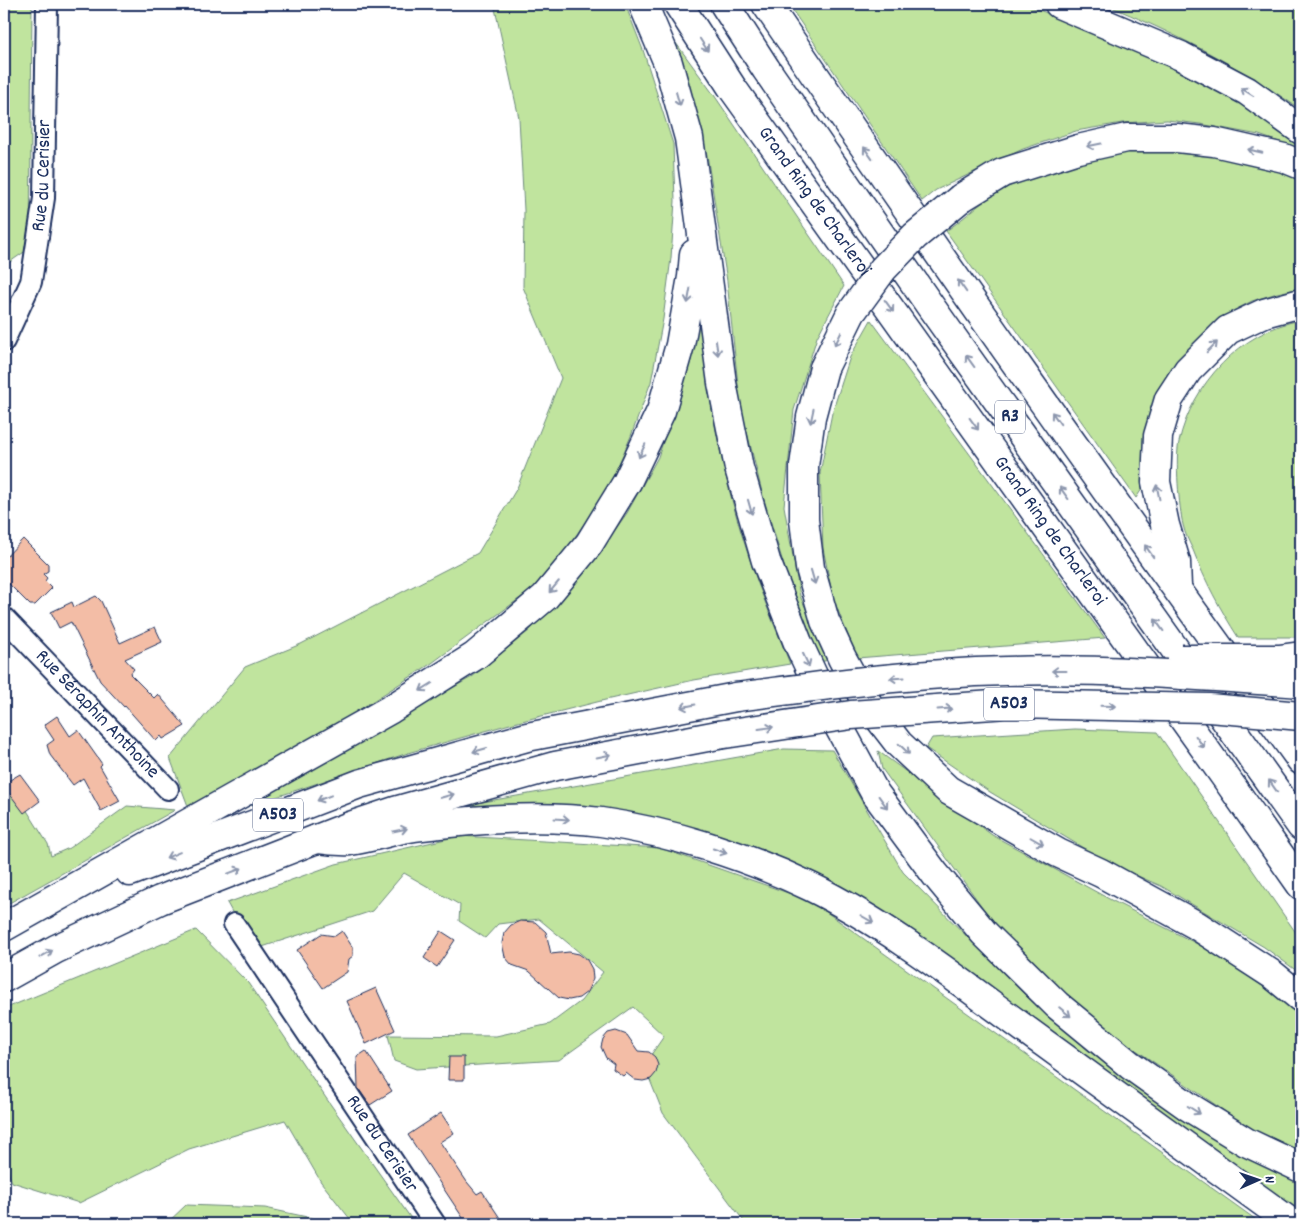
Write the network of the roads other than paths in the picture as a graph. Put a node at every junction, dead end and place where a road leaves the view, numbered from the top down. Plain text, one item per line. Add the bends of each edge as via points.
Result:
1 (47, 4) edge
2 (643, 4) edge
3 (678, 4) edge
4 (724, 4) edge
5 (766, 4) edge
6 (1059, 4) edge
7 (1301, 130) edge
8 (1301, 165) edge
9 (698, 196) junction
10 (1301, 302) edge
11 (4, 341) edge
12 (1178, 591) junction
13 (4, 618) edge
14 (1301, 656) edge
15 (1125, 671) junction
16 (1301, 683) edge
17 (1301, 716) edge
18 (1301, 760) edge
19 (168, 789) dead end
20 (1301, 826) edge
21 (317, 839) junction
22 (1301, 885) edge
23 (35, 910) junction
24 (234, 924) dead end
25 (4, 927) edge
26 (4, 978) edge
27 (1301, 998) edge
28 (1301, 1168) edge
29 (435, 1224) edge
30 (1293, 1224) edge

1 - 11 street, Rue du Cerisier via 44,198 30,282
2 -> 9 highway via 671,72 689,138
3 -> 22 highway, Grand Ring de Charleroi / R3 via 733,89
20 -> 4 highway, Grand Ring de Charleroi / R3 via 931,307
12 -> 5 highway via 868,154
7 -> 6 highway via 1247,91 1181,56
8 -> 27 highway, bridge via 1214,142 1127,138 1078,149 1002,173 961,198 915,236 883,269 850,313 824,368 804,466 804,520 810,568 825,621 865,700 899,744 948,790 1058,853 1196,924
9 -> 23 highway via 692,277 680,345 661,411 627,482 589,544 545,597 475,656 392,709
9 -> 28 highway via 722,383 739,468 760,542 798,643 875,793 934,874 984,933 1057,1005 1130,1065 1190,1107 1246,1142
12 -> 10 highway via 1176,562 1156,482 1158,436 1169,398 1188,370 1228,330 1264,313
12 - 18 highway
13 - 19 street, Rue Séraphin Anthoine
14 - 15 highway, bridge via 1151,660
15 - 16 highway, A503, bridge
15 -> 23 highway, A503, bridge via 987,672 850,681 736,697 526,737 359,784
21 -> 17 highway, A503, bridge via 395,811 554,766 718,735 851,715 1007,704 1209,708
26 -> 21 highway, A503 via 56,949 160,900
21 -> 30 highway via 348,842 412,827 488,819 548,818 601,822 640,830 697,843 752,862 811,887 876,925
23 - 25 highway, A503
24 - 29 street, Rue du Cerisier

